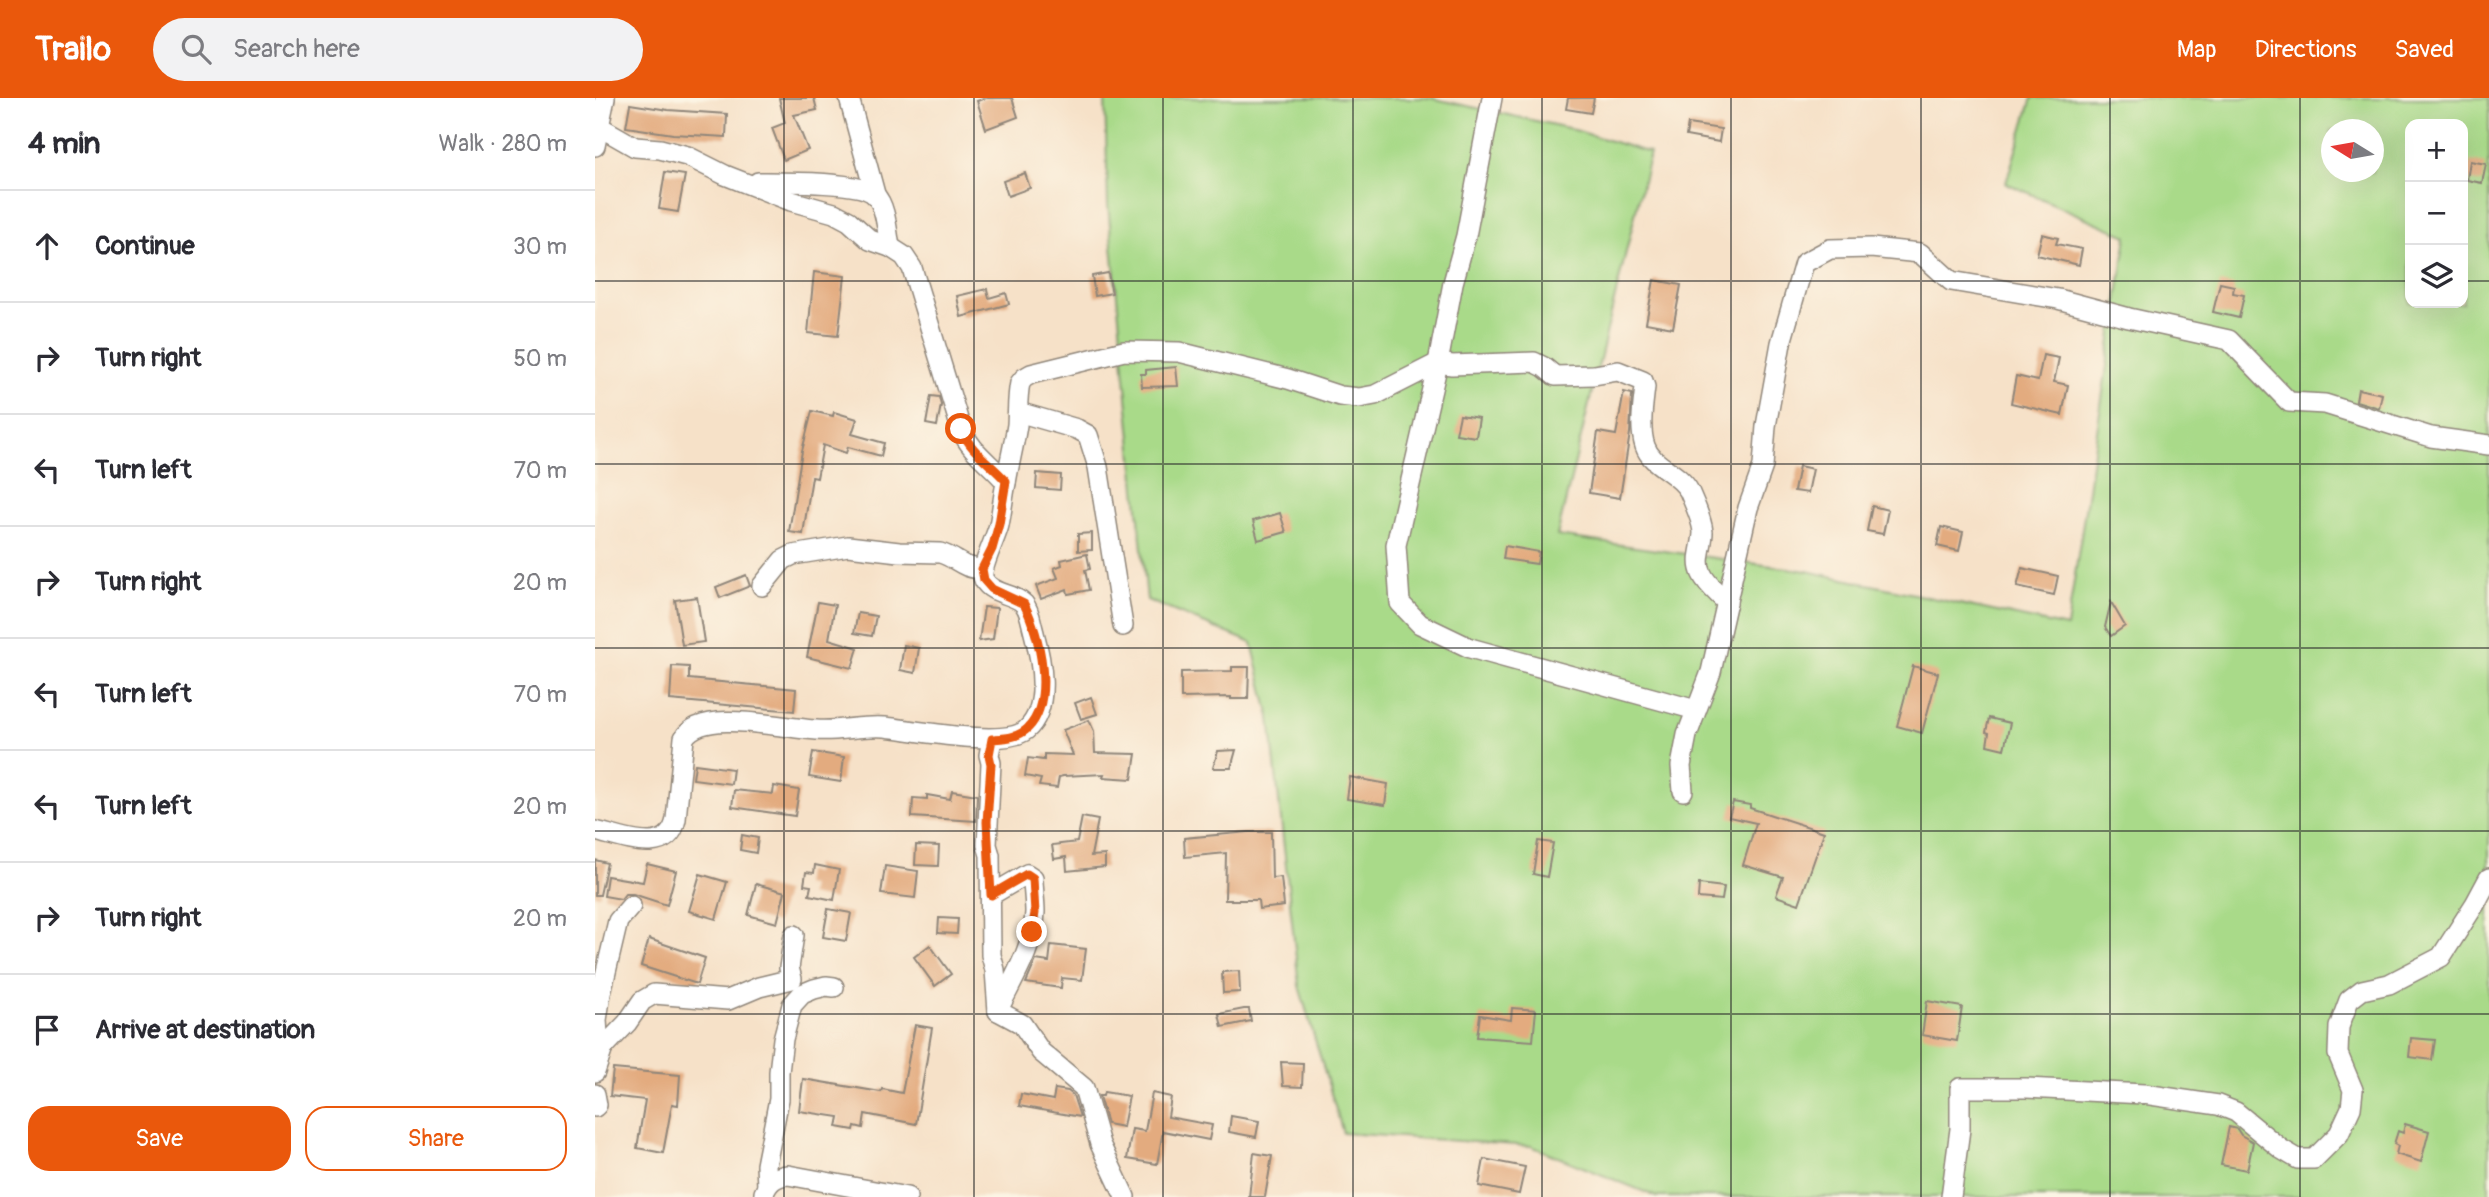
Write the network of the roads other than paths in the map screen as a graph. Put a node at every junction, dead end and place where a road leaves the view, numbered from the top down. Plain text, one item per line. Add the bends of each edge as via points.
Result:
1 (605, 98) edge
2 (849, 98) edge
3 (1492, 98) edge
4 (599, 119) edge
5 (595, 146) edge
6 (745, 182) junction
7 (875, 194) junction
8 (890, 247) junction
9 (1438, 363) junction
10 (1018, 412) junction
11 (2489, 445) edge
12 (1001, 463) junction
13 (982, 569) junction
14 (762, 586) dead end
15 (1727, 603) junction
16 (1123, 626) dead end
17 (1696, 710) junction
18 (992, 739) junction
19 (1683, 791) dead end
20 (595, 831) edge
21 (2489, 878) edge
22 (991, 895) junction
23 (631, 906) dead end
24 (794, 935) dead end
25 (792, 979) junction
26 (834, 987) dead end
27 (792, 1005) junction
28 (998, 1011) junction
29 (603, 1048) junction
30 (595, 1072) edge
31 (595, 1094) edge
32 (595, 1107) edge
33 (766, 1191) edge
34 (907, 1197) edge
35 (1125, 1197) edge
36 (1951, 1197) edge

1 - 4 street
2 - 7 street
3 - 9 street
4 - 5 street
4 - 6 street via 635,147 687,156
6 - 7 street via 833,183
6 - 8 street via 834,213 870,240
7 - 8 street
8 - 12 street via 912,268 967,442 978,455
9 - 10 street via 1375,395 1359,398 1179,352 1124,351 1024,378
9 - 15 street via 1534,362 1555,376 1618,371 1643,381 1646,450 1688,489 1703,534 1702,576
9 - 17 street via 1396,545 1400,603 1420,624 1470,648
10 - 12 street
10 - 16 street via 1088,435 1098,467
11 - 15 street via 2431,437 2325,404 2289,402 2229,340 2058,299 1951,281 1920,253 1830,249 1804,263 1781,343 1763,466 1748,508
12 - 13 street via 1006,481 999,524
13 - 14 street via 962,566 940,553 839,547 788,556
13 - 18 street via 992,589 1024,604 1043,678 1041,698 1027,729 1016,737
15 - 17 street via 1711,672
17 - 19 street via 1681,766
18 - 20 street via 881,727 815,730 707,723 688,731 684,738 676,819 669,837 647,842
18 - 22 street via 987,822
21 - 36 street via 2441,957 2389,984 2362,990 2349,1000 2339,1027 2338,1054 2353,1090 2351,1108 2339,1134 2314,1159 2298,1159 2237,1112 2218,1105 2144,1094 1960,1088
22 - 28 street via 991,955
22 - 28 street via 1027,874 1033,878 1032,932
23 - 29 street via 618,921 601,993 597,1020
24 - 25 street
25 - 27 street
25 - 29 street via 759,986 728,1000 654,993
26 - 27 street via 802,994
27 - 33 street via 782,1050
28 - 35 street via 1022,1024 1041,1052 1084,1088 1100,1143
29 - 30 street
31 - 32 street
33 - 34 street via 779,1176 788,1175

